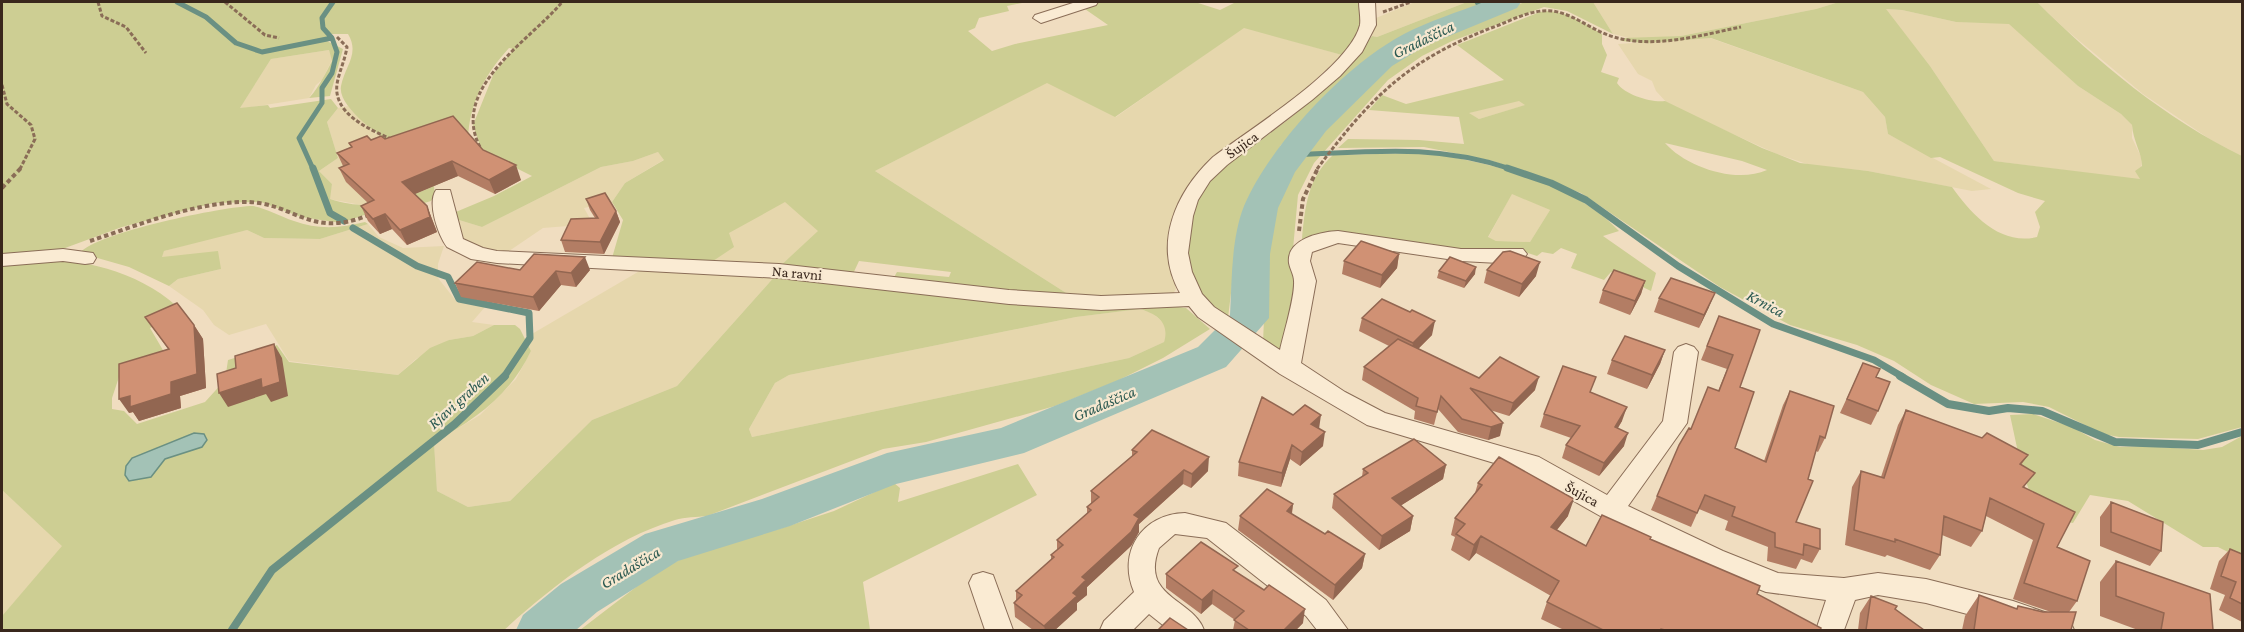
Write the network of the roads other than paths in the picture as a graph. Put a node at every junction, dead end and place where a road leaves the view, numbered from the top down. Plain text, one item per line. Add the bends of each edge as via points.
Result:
1 (1090, 2) edge
2 (1369, 8) edge
3 (1041, 18) dead end
4 (443, 194) dead end
5 (1516, 254) edge
6 (85, 258) dead end
7 (2, 260) edge
8 (1199, 305) junction
9 (1686, 352) dead end
10 (1288, 368) junction
11 (1611, 510) junction
12 (982, 583) dead end
13 (1844, 590) junction
14 (1150, 595) junction
15 (999, 630) edge
16 (1114, 630) edge
17 (1190, 630) edge
18 (1334, 630) edge
19 (1830, 630) edge
20 (2060, 630) edge

1 - 3 street
2 - 8 street, Šujica via 1364,37 1346,58 1291,109 1223,158 1204,176 1185,204 1177,257
4 - 8 street, Na ravni via 444,213 454,243 478,254 497,257 779,271 1009,297
5 - 10 street via 1461,255 1338,237 1302,249 1299,261 1305,281
6 - 7 street via 63,255
8 - 10 street, Šujica
9 - 11 street, Šujica via 1675,423
10 - 11 street, Šujica via 1376,419 1530,464
11 - 13 street, Šujica via 1776,584
12 - 15 street
13 - 19 street
13 - 20 street, Šujica via 1878,584 1926,591 2013,613
14 - 16 street
14 - 17 street
14 - 18 street via 1139,570 1143,551 1155,533 1174,524 1197,524 1216,530 1316,608

